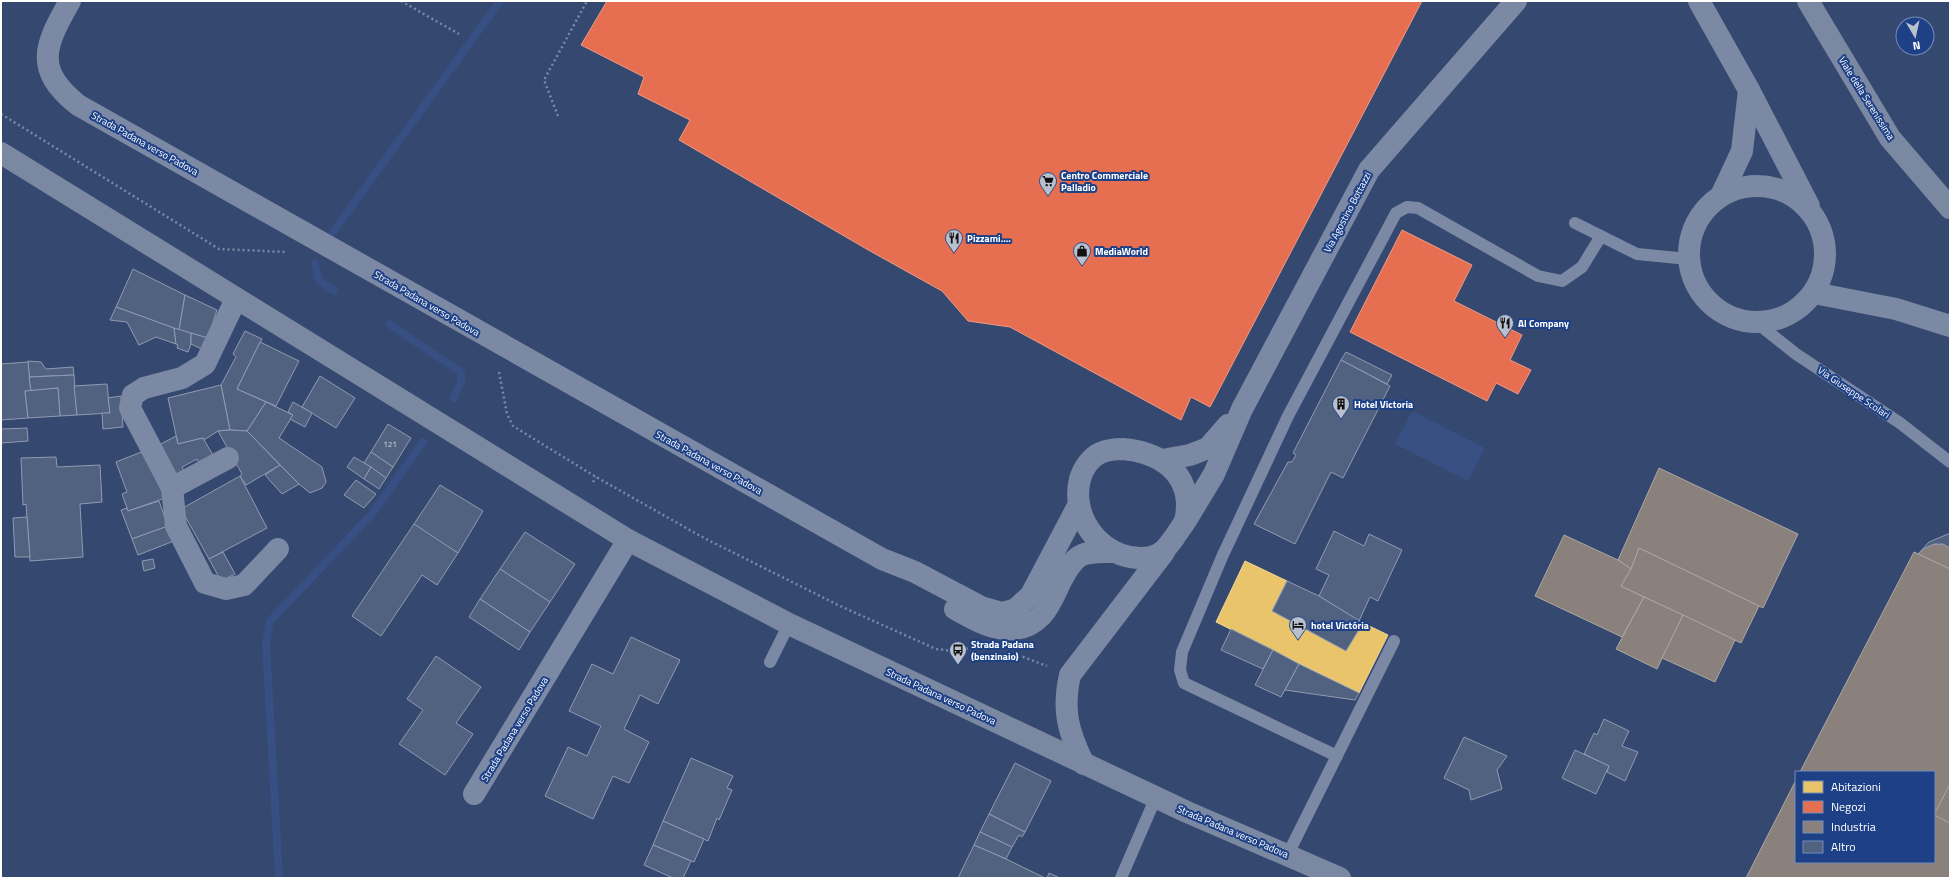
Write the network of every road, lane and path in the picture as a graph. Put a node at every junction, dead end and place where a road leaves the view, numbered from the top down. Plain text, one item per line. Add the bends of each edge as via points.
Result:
1 (70, 1) edge
2 (401, 1) edge
3 (586, 1) edge
4 (1516, 1) edge
5 (1699, 1) edge
6 (1808, 1) edge
7 (459, 34) dead end
8 (1749, 90) junction
9 (1, 114) edge
10 (558, 116) dead end
11 (1, 153) edge
12 (1721, 196) junction
13 (1950, 208) edge
14 (1817, 220) junction
15 (1575, 223) dead end
16 (1601, 236) junction
17 (290, 252) dead end
18 (1688, 259) junction
19 (1814, 293) junction
20 (236, 299) junction
21 (1757, 323) junction
22 (1950, 326) edge
23 (498, 368) dead end
24 (1242, 409) junction
25 (228, 458) dead end
26 (1162, 460) junction
27 (1950, 462) edge
28 (596, 477) junction
29 (593, 482) dead end
30 (172, 488) junction
31 (1079, 504) junction
32 (1185, 522) junction
33 (628, 540) junction
34 (278, 548) dead end
35 (1113, 552) junction
36 (1164, 552) junction
37 (882, 559) junction
38 (788, 624) junction
39 (1394, 641) dead end
40 (982, 646) dead end
41 (1014, 654) dead end
42 (770, 662) dead end
43 (1048, 666) dead end
44 (1337, 756) junction
45 (1084, 764) junction
46 (474, 794) dead end
47 (1156, 797) junction
48 (1288, 854) junction
49 (1121, 878) edge
50 (1340, 878) edge

1 - 37 street, Strada Padana verso Padova via 51,37 48,61 56,85 78,105
2 - 7 path
3 - 10 path via 544,80
4 - 24 street, Via Agostino Bottazzi via 1369,170
5 - 8 street, Via Giuseppe Scolari
6 - 13 main road, Viale della Serenissima via 1890,138
8 - 12 street, Via Giuseppe Scolari via 1742,151
8 - 14 street, Via Giuseppe Scolari
9 - 17 path via 219,249
11 - 20 main road, Strada Padana verso Padova
12 - 14 street, Via Giuseppe Scolari via 1737,189 1755,186 1773,188 1791,194 1805,205
12 - 18 street, Via Giuseppe Scolari via 1706,208 1696,223
14 - 19 street, Via Giuseppe Scolari via 1824,237 1826,256 1823,275
15 - 16 lane
16 - 18 lane via 1637,254
16 - 44 lane via 1582,267 1562,281 1538,276 1418,208 1407,207 1396,213 1288,416 1200,607 1182,652 1180,670 1184,683
18 - 21 street, Via Giuseppe Scolari via 1695,284 1710,304 1732,318
19 - 21 street, Via Giuseppe Scolari via 1799,309 1779,320
19 - 22 street via 1896,309
20 - 30 street via 205,364 182,378 144,388 133,396 130,408
20 - 33 main road, Strada Padana verso Padova
21 - 27 lane, Via Giuseppe Scolari via 1796,354 1900,423
23 - 28 path via 507,414 513,426
24 - 26 street, Via Agostino Bottazzi via 1208,448 1190,455
24 - 32 street, Via Agostino Bottazzi via 1214,474
25 - 30 street
26 - 31 street, Strada Padana verso Padova via 1137,450 1123,449 1099,453 1082,471 1078,487
26 - 32 street, Strada Padana verso Padova via 1172,468 1184,486 1187,509
28 - 29 path
28 - 40 path via 704,538 840,606 928,646 953,651
30 - 34 street via 176,526 205,583 226,588 244,585
31 - 35 street, Strada Padana verso Padova via 1081,514 1093,536
31 - 37 street, Strada Padana verso Padova via 1031,596 1010,611 1002,612 981,607 915,572
32 - 36 street
33 - 38 main road, Strada Padana verso Padova
33 - 46 street, Strada Padana verso Padova
35 - 36 street, Strada Padana verso Padova via 1126,557 1152,557
35 - 37 street, Strada Padana verso Padova via 1080,556 1068,569 1042,614 1034,622 1004,630 983,625 909,583
36 - 45 street via 1070,675 1066,689 1066,718
38 - 42 lane
38 - 45 main road, Strada Padana verso Padova
39 - 44 lane
41 - 43 path
44 - 48 lane
45 - 47 main road, Strada Padana verso Padova
47 - 48 main road, Strada Padana verso Padova
47 - 49 lane
48 - 50 main road, Strada Padana verso Padova

